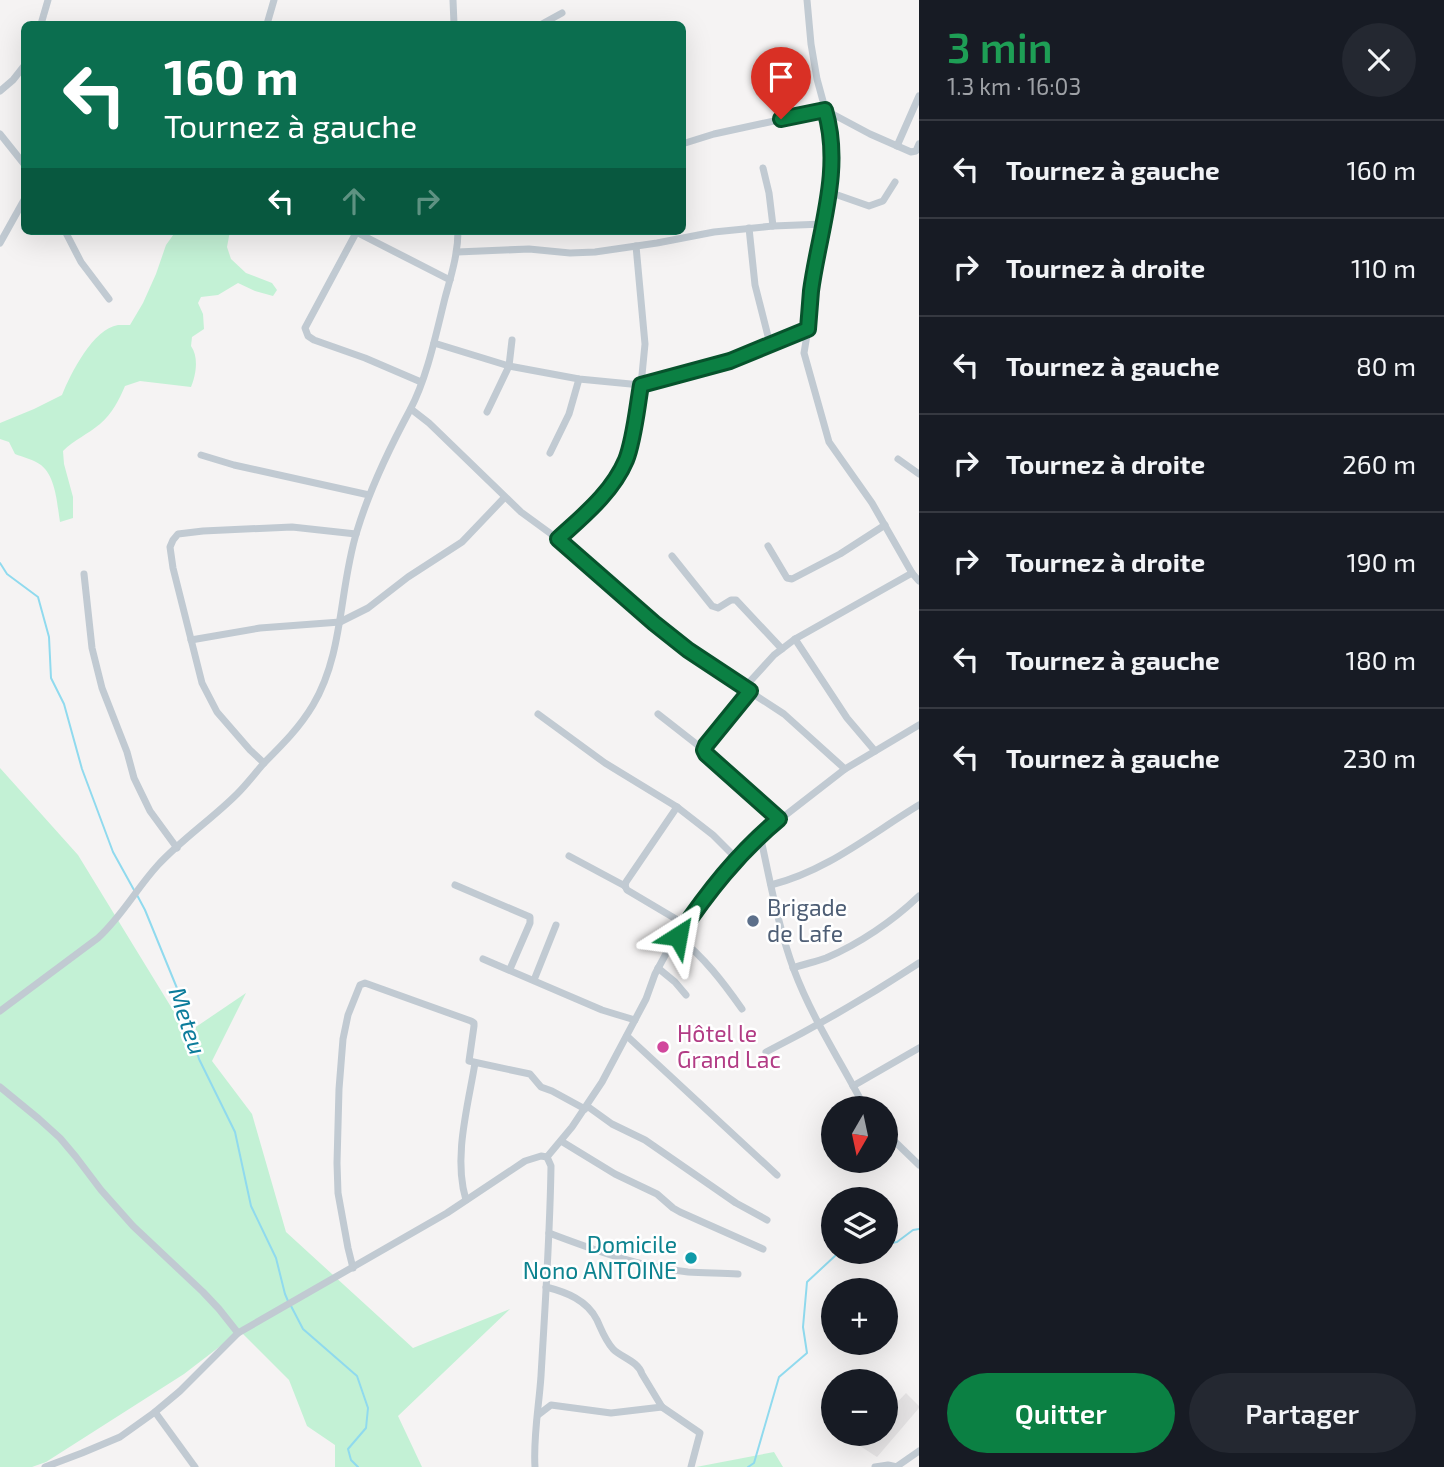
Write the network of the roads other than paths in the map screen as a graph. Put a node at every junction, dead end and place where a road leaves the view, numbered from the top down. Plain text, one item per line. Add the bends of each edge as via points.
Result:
1 (48, 0) edge
2 (274, 0) edge
3 (453, 0) edge
4 (807, 0) edge
5 (562, 13) dead end
6 (42, 21) edge
7 (268, 21) edge
8 (454, 21) edge
9 (547, 21) edge
10 (21, 76) edge
11 (0, 91) edge
12 (919, 96) edge
13 (825, 110) junction
14 (0, 134) edge
15 (686, 143) edge
16 (919, 144) edge
17 (897, 146) junction
18 (21, 160) edge
19 (763, 168) dead end
20 (895, 182) dead end
21 (829, 192) junction
22 (21, 205) edge
23 (823, 224) junction
24 (773, 226) junction
25 (749, 228) junction
26 (67, 235) edge
27 (355, 235) edge
28 (365, 235) edge
29 (459, 235) edge
30 (0, 243) edge
31 (636, 246) junction
32 (457, 252) junction
33 (450, 280) junction
34 (109, 299) dead end
35 (808, 329) junction
36 (512, 340) dead end
37 (434, 343) junction
38 (770, 344) junction
39 (509, 366) junction
40 (579, 379) junction
41 (421, 382) junction
42 (641, 385) junction
43 (411, 409) junction
44 (487, 412) dead end
45 (550, 453) dead end
46 (201, 455) dead end
47 (898, 459) dead end
48 (919, 474) edge
49 (369, 495) junction
50 (504, 498) junction
51 (885, 525) junction
52 (356, 534) junction
53 (558, 539) junction
54 (768, 546) dead end
55 (672, 556) dead end
56 (912, 572) junction
57 (84, 574) dead end
58 (919, 581) edge
59 (340, 622) junction
60 (794, 639) junction
61 (191, 640) junction
62 (782, 649) junction
63 (747, 690) junction
64 (538, 714) dead end
65 (658, 714) dead end
66 (919, 725) edge
67 (704, 750) junction
68 (875, 751) junction
69 (264, 763) junction
70 (845, 769) junction
71 (919, 805) edge
72 (677, 807) junction
73 (779, 819) junction
74 (760, 835) junction
75 (177, 848) junction
76 (569, 856) dead end
77 (736, 859) junction
78 (456, 885) dead end
79 (771, 885) junction
80 (625, 886) junction
81 (919, 896) edge
82 (556, 925) dead end
83 (685, 925) junction
84 (678, 936) junction
85 (483, 959) dead end
86 (919, 963) edge
87 (658, 968) junction
88 (793, 968) junction
89 (510, 970) junction
90 (534, 980) junction
91 (686, 995) dead end
92 (742, 1009) dead end
93 (0, 1011) edge
94 (635, 1020) junction
95 (820, 1025) junction
96 (627, 1036) junction
97 (919, 1048) edge
98 (766, 1052) dead end
99 (475, 1063) junction
100 (853, 1086) junction
101 (0, 1087) edge
102 (858, 1096) edge
103 (586, 1107) junction
104 (561, 1141) junction
105 (898, 1145) edge
106 (547, 1157) junction
107 (919, 1165) edge
108 (777, 1175) dead end
109 (466, 1200) junction
110 (767, 1220) dead end
111 (550, 1234) junction
112 (763, 1249) dead end
113 (353, 1268) junction
114 (738, 1274) dead end
115 (546, 1287) junction
116 (238, 1333) junction
117 (662, 1407) junction
118 (155, 1412) junction
119 (538, 1415) junction
120 (919, 1451) edge
121 (45, 1467) edge
122 (195, 1467) edge
123 (535, 1467) edge
124 (691, 1467) edge
125 (875, 1467) edge
126 (896, 1467) edge

1 - 6 street
2 - 7 street
3 - 8 street
4 - 13 street
5 - 9 street
10 - 11 street
12 - 17 street
13 - 15 street
13 - 17 street
13 - 21 street via 831,139
14 - 18 street
16 - 17 street via 912,153
19 - 24 street
20 - 21 street via 883,201 869,206
21 - 23 street
22 - 30 street
23 - 24 street
23 - 35 street
24 - 25 street
25 - 31 street
25 - 38 street via 755,285
26 - 34 street
27 - 41 street via 308,320 308,336
28 - 33 street
29 - 32 street
31 - 32 street via 570,253 529,248
31 - 42 street via 645,344
32 - 33 street
33 - 37 street
35 - 38 street
35 - 51 street via 804,353 829,442
36 - 39 street
37 - 39 street
37 - 41 street
38 - 42 street via 730,361
39 - 40 street
39 - 44 street
40 - 42 street
40 - 45 street
41 - 43 street
42 - 53 street via 629,449 617,477
43 - 49 street
43 - 50 street
46 - 49 street
47 - 48 street
49 - 52 street
50 - 53 street
50 - 59 street via 462,542 368,608
51 - 54 street via 792,579
51 - 56 street
52 - 59 street
52 - 61 street via 292,527 178,534 170,547
53 - 63 street via 654,623
55 - 62 street via 712,606 736,600
56 - 58 street
56 - 60 street
57 - 75 street via 92,648 102,688 149,811
59 - 61 street via 260,628
59 - 69 street via 324,684 313,705 290,738
60 - 62 street
60 - 68 street
61 - 69 street via 202,683 217,712
62 - 63 street
63 - 67 street
63 - 70 street via 784,714
64 - 72 street
65 - 67 street
66 - 68 street
67 - 73 street
68 - 70 street
69 - 75 street
70 - 73 street
71 - 79 street via 841,856
72 - 77 street
72 - 80 street
73 - 74 street
74 - 77 street
74 - 79 street
75 - 93 street via 109,928
76 - 80 street
77 - 83 street
78 - 89 street via 530,917
79 - 88 street
80 - 83 street
81 - 88 street via 855,943
82 - 90 street
83 - 84 street
84 - 87 street
84 - 92 street via 714,970
85 - 89 street
86 - 95 street
87 - 91 street
87 - 94 street
88 - 95 street
89 - 90 street
90 - 94 street
94 - 96 street
95 - 98 street
95 - 100 street
96 - 103 street
96 - 108 street
97 - 100 street
99 - 103 street via 530,1074 541,1087
99 - 109 street via 461,1154
99 - 113 street via 469,1060 474,1023 365,983 359,985 343,1039 337,1163 338,1193
100 - 102 street
101 - 116 street via 60,1138 132,1226 204,1292
103 - 104 street
103 - 110 street
104 - 106 street
104 - 112 street via 657,1194 680,1212
105 - 107 street
106 - 109 street via 525,1161
106 - 111 street via 551,1166
109 - 113 street
111 - 114 street via 656,1267
111 - 115 street
113 - 116 street
115 - 117 street via 571,1295 591,1310 606,1340 640,1368
115 - 119 street
116 - 118 street
117 - 119 street via 611,1413 551,1405
117 - 124 street via 700,1433
118 - 121 street via 120,1437
118 - 122 street
119 - 123 street
120 - 126 street
125 - 126 street

